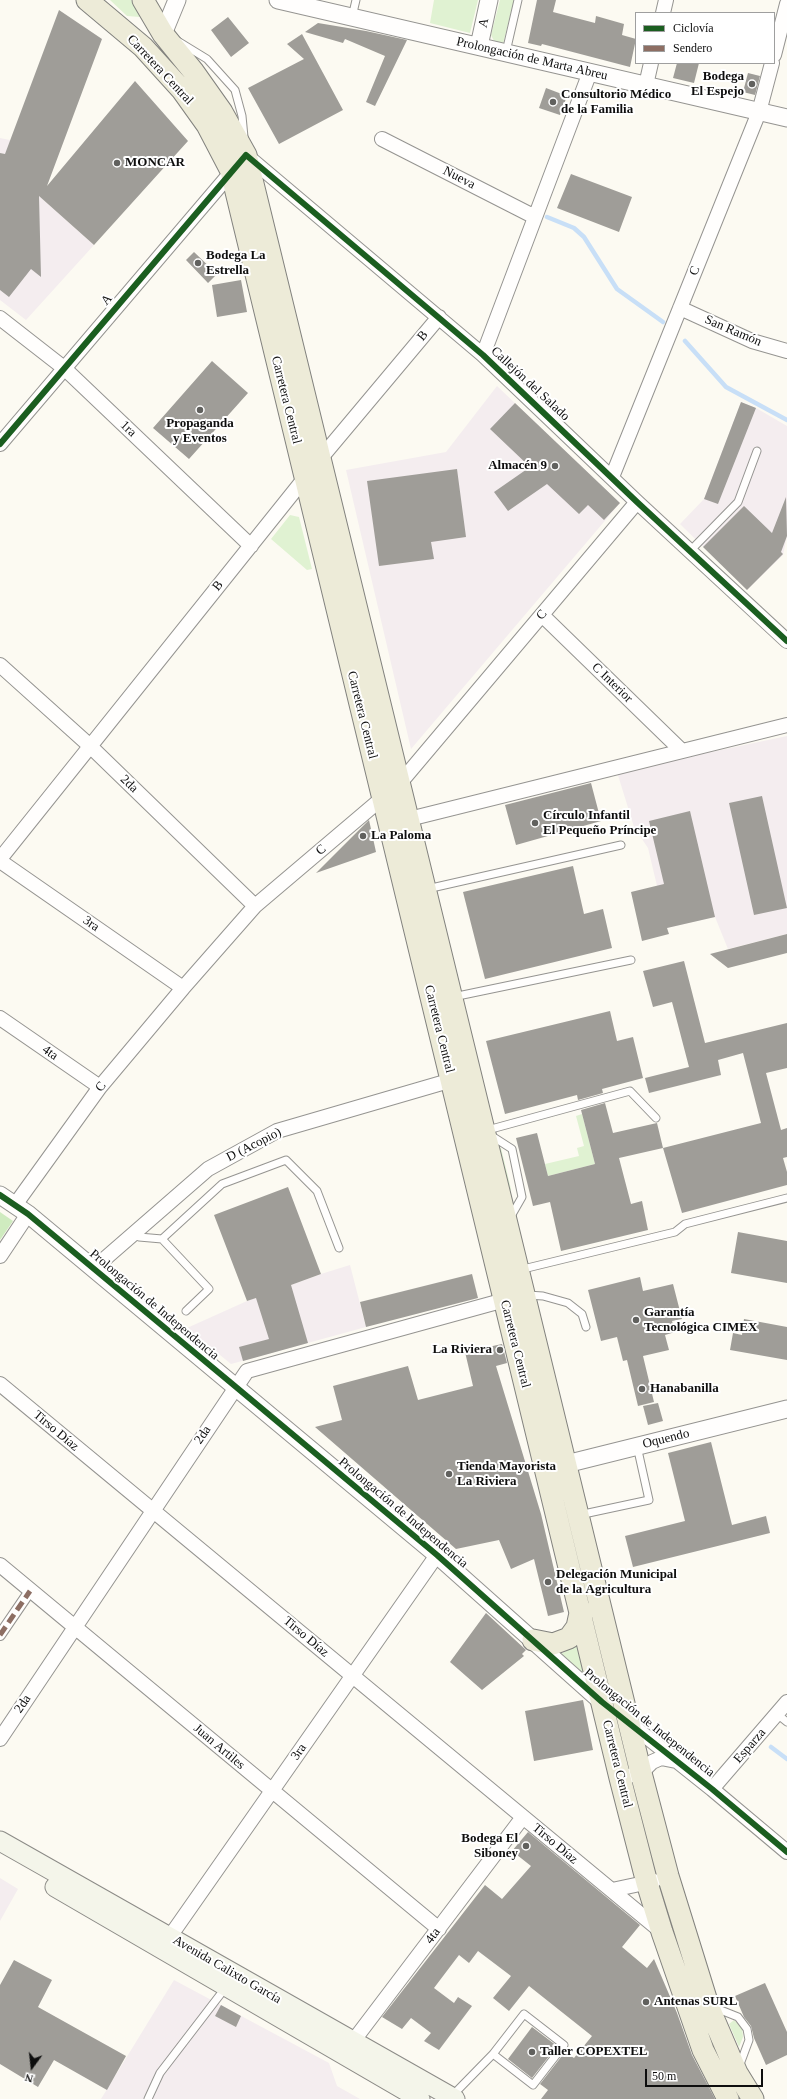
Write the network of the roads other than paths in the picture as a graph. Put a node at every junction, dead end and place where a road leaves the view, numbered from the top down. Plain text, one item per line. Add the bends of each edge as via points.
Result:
1 (86, 0) edge
2 (143, 0) edge
3 (177, 0) edge
4 (278, 0) edge
5 (356, 0) edge
6 (489, 0) edge
7 (518, 0) edge
8 (666, 0) edge
9 (787, 4) edge
10 (663, 12) edge
11 (352, 17) junction
12 (163, 34) junction
13 (479, 46) junction
14 (775, 51) edge
15 (506, 53) junction
16 (651, 64) edge
17 (772, 64) edge
18 (590, 72) junction
19 (646, 85) junction
20 (760, 112) junction
21 (787, 118) edge
22 (382, 139) dead end
23 (246, 155) junction
24 (231, 171) junction
25 (536, 217) junction
26 (680, 308) junction
27 (439, 317) junction
28 (0, 318) edge
29 (787, 351) edge
30 (483, 355) junction
31 (64, 368) junction
32 (0, 444) edge
33 (757, 451) dead end
34 (320, 459) junction
35 (612, 477) junction
36 (305, 478) junction
37 (637, 502) junction
38 (251, 546) junction
39 (690, 551) junction
40 (542, 615) junction
41 (787, 641) edge
42 (0, 665) edge
43 (787, 725) edge
44 (89, 745) junction
45 (682, 751) junction
46 (400, 783) junction
47 (382, 797) junction
48 (399, 821) junction
49 (622, 845) dead end
50 (0, 860) edge
51 (425, 889) junction
52 (255, 906) junction
53 (631, 960) dead end
54 (183, 988) junction
55 (442, 999) junction
56 (0, 1018) edge
57 (471, 1074) junction
58 (451, 1080) junction
59 (100, 1088) junction
60 (656, 1118) dead end
61 (484, 1131) junction
62 (0, 1195) edge
63 (787, 1198) edge
64 (21, 1210) junction
65 (136, 1232) junction
66 (162, 1240) junction
67 (339, 1248) dead end
68 (0, 1256) edge
69 (94, 1269) junction
70 (508, 1272) junction
71 (524, 1295) junction
72 (504, 1301) junction
73 (186, 1311) dead end
74 (586, 1327) dead end
75 (0, 1384) edge
76 (236, 1387) junction
77 (787, 1409) edge
78 (637, 1446) junction
79 (565, 1464) junction
80 (545, 1469) junction
81 (153, 1511) junction
82 (568, 1518) junction
83 (437, 1555) junction
84 (0, 1565) edge
85 (30, 1591) junction
86 (600, 1606) junction
87 (580, 1613) junction
88 (75, 1628) junction
89 (0, 1635) edge
90 (533, 1640) junction
91 (352, 1676) junction
92 (602, 1702) junction
93 (787, 1702) edge
94 (782, 1718) edge
95 (628, 1723) junction
96 (2, 1733) edge
97 (676, 1761) junction
98 (641, 1773) junction
99 (620, 1778) junction
100 (712, 1789) junction
101 (272, 1791) junction
102 (523, 1818) junction
103 (0, 1841) edge
104 (787, 1852) edge
105 (0, 1855) edge
106 (668, 1876) junction
107 (647, 1883) junction
108 (612, 1890) junction
109 (439, 1929) junction
110 (662, 1932) junction
111 (165, 1943) junction
112 (226, 1987) junction
113 (708, 2006) junction
114 (723, 2042) junction
115 (348, 2048) junction
116 (703, 2050) junction
117 (493, 2054) junction
118 (737, 2073) junction
119 (453, 2098) edge
120 (148, 2099) edge
121 (420, 2099) edge
122 (728, 2099) edge
123 (753, 2099) edge

1 - 24 main road, Carretera Central via 143,47 182,90 207,125
2 - 12 main road, Carretera Central
3 - 12 street
4 - 11 street, Prolongación de Marta Abreu
5 - 11 lane
6 - 13 street, A
7 - 15 lane
8 - 10 street
9 - 14 street
11 - 13 street, Prolongación de Marta Abreu
12 - 23 main road, Carretera Central via 222,112
13 - 15 street, Prolongación de Marta Abreu
15 - 18 street, Prolongación de Marta Abreu
16 - 19 street
17 - 20 street, C
18 - 19 street, Prolongación de Marta Abreu
18 - 25 street
19 - 20 street, Prolongación de Marta Abreu
20 - 21 street, Prolongación de Marta Abreu
20 - 26 street, C
22 - 25 street, Nueva
23 - 24 street, A
23 - 27 street, Callejón del Salado
23 - 34 main road, Carretera Central
24 - 31 street, A
24 - 36 main road, Carretera Central
25 - 30 street
26 - 29 street, San Ramón via 752,341
26 - 35 street, C
27 - 30 street, Callejón del Salado
27 - 34 street, B
28 - 31 street, 1ra
30 - 35 street, Callejón del Salado
31 - 32 street, A
31 - 38 street, 1ra
33 - 39 lane via 738,502
34 - 36 street, B
34 - 46 main road, Carretera Central
35 - 37 street, Callejón del Salado
36 - 38 street, B
36 - 47 main road, Carretera Central
37 - 39 street, Callejón del Salado
37 - 40 street, C
38 - 44 street, B
39 - 41 street, Callejón del Salado
40 - 45 street, C Interior
40 - 46 street, C
42 - 44 street, 2da
43 - 45 street
44 - 50 street, B
44 - 52 street, 2da
45 - 48 street
46 - 47 street, C
46 - 48 main road, Carretera Central
47 - 48 main road, Carretera Central
47 - 52 street, C
48 - 51 main road, Carretera Central
48 - 55 main road, Carretera Central
49 - 51 lane
50 - 54 street, 3ra
51 - 55 main road, Carretera Central
52 - 54 street, C
53 - 55 lane
54 - 59 street, C
55 - 57 main road, Carretera Central
55 - 58 main road, Carretera Central
56 - 59 street, 4ta
57 - 58 street, D (Acopio)
57 - 61 main road, Carretera Central
58 - 65 street, D (Acopio) via 277,1131 208,1169
58 - 70 main road, Carretera Central
59 - 64 street, C
60 - 61 lane via 630,1091
61 - 70 main road, Carretera Central via 507,1223
62 - 64 street, Prolongación de Independencia
63 - 70 lane via 685,1224 675,1232
64 - 68 street
64 - 69 street, Prolongación de Independencia
65 - 66 lane via 139,1237
65 - 69 street, D (Acopio)
66 - 67 lane via 222,1184 286,1160 317,1191
66 - 73 lane via 209,1289
69 - 76 street, Prolongación de Independencia
70 - 71 main road, Carretera Central
70 - 72 main road, Carretera Central
71 - 72 street, 2da
71 - 74 lane via 543,1296 568,1303 582,1314
71 - 79 main road, Carretera Central
72 - 76 street, 2da via 247,1371
72 - 80 main road, Carretera Central
75 - 81 street, Tirso Díaz
76 - 81 street, 2da
76 - 83 street, Prolongación de Independencia
77 - 78 street, Oquendo
78 - 79 street, Oquendo
78 - 82 lane via 649,1500
79 - 80 street, Oquendo
79 - 82 main road, Carretera Central
80 - 82 main road, Carretera Central
81 - 88 street, 2da
81 - 91 street, Tirso Díaz
82 - 86 main road, Carretera Central
82 - 87 main road, Carretera Central
83 - 90 street, Prolongación de Independencia
83 - 91 street, 3ra
84 - 85 street, Juan Artiles
85 - 88 street, Juan Artiles
85 - 89 street
86 - 87 main road
86 - 95 main road, Carretera Central
87 - 90 main road via 576,1627 568,1638 553,1644
87 - 92 main road, Carretera Central
88 - 96 street, 2da
88 - 101 street, Juan Artiles
90 - 92 street, Prolongación de Independencia
91 - 101 street, 3ra
91 - 102 street, Tirso Díaz
92 - 95 street, Prolongación de Independencia
92 - 99 main road, Carretera Central
93 - 94 street, Esparza
94 - 100 street, Esparza
95 - 97 street, Prolongación de Independencia
95 - 98 main road, Carretera Central
97 - 98 street, Prolongación de Independencia via 661,1758 652,1762
97 - 100 street, Prolongación de Independencia
98 - 99 street, Prolongación de Independencia
98 - 106 main road, Carretera Central
99 - 107 main road, Carretera Central
100 - 104 street, Prolongación de Independencia
101 - 109 street, Juan Artiles
101 - 111 street, 3ra
102 - 108 street, Tirso Díaz
102 - 109 street, 4ta
103 - 111 main road, Avenida Calixto García
105 - 111 main road, Avenida Calixto García
106 - 107 street
106 - 113 main road, Carretera Central
107 - 108 street
107 - 110 main road, Carretera Central
108 - 110 street, Tirso Díaz
109 - 115 street, 4ta
110 - 116 main road, Carretera Central
111 - 112 main road, Avenida Calixto García
111 - 115 main road, Avenida Calixto García
112 - 115 main road, Avenida Calixto García
112 - 120 lane via 160,2073
113 - 114 main road, Carretera Central
113 - 118 lane via 738,2018 747,2029 749,2040
114 - 116 main road
114 - 118 main road, Carretera Central
115 - 119 main road, Avenida Calixto García
115 - 121 main road, Avenida Calixto García
116 - 122 main road, Carretera Central
117 - 117 lane via 524,2014 564,2045 533,2085
117 - 119 lane
118 - 123 main road, Carretera Central

